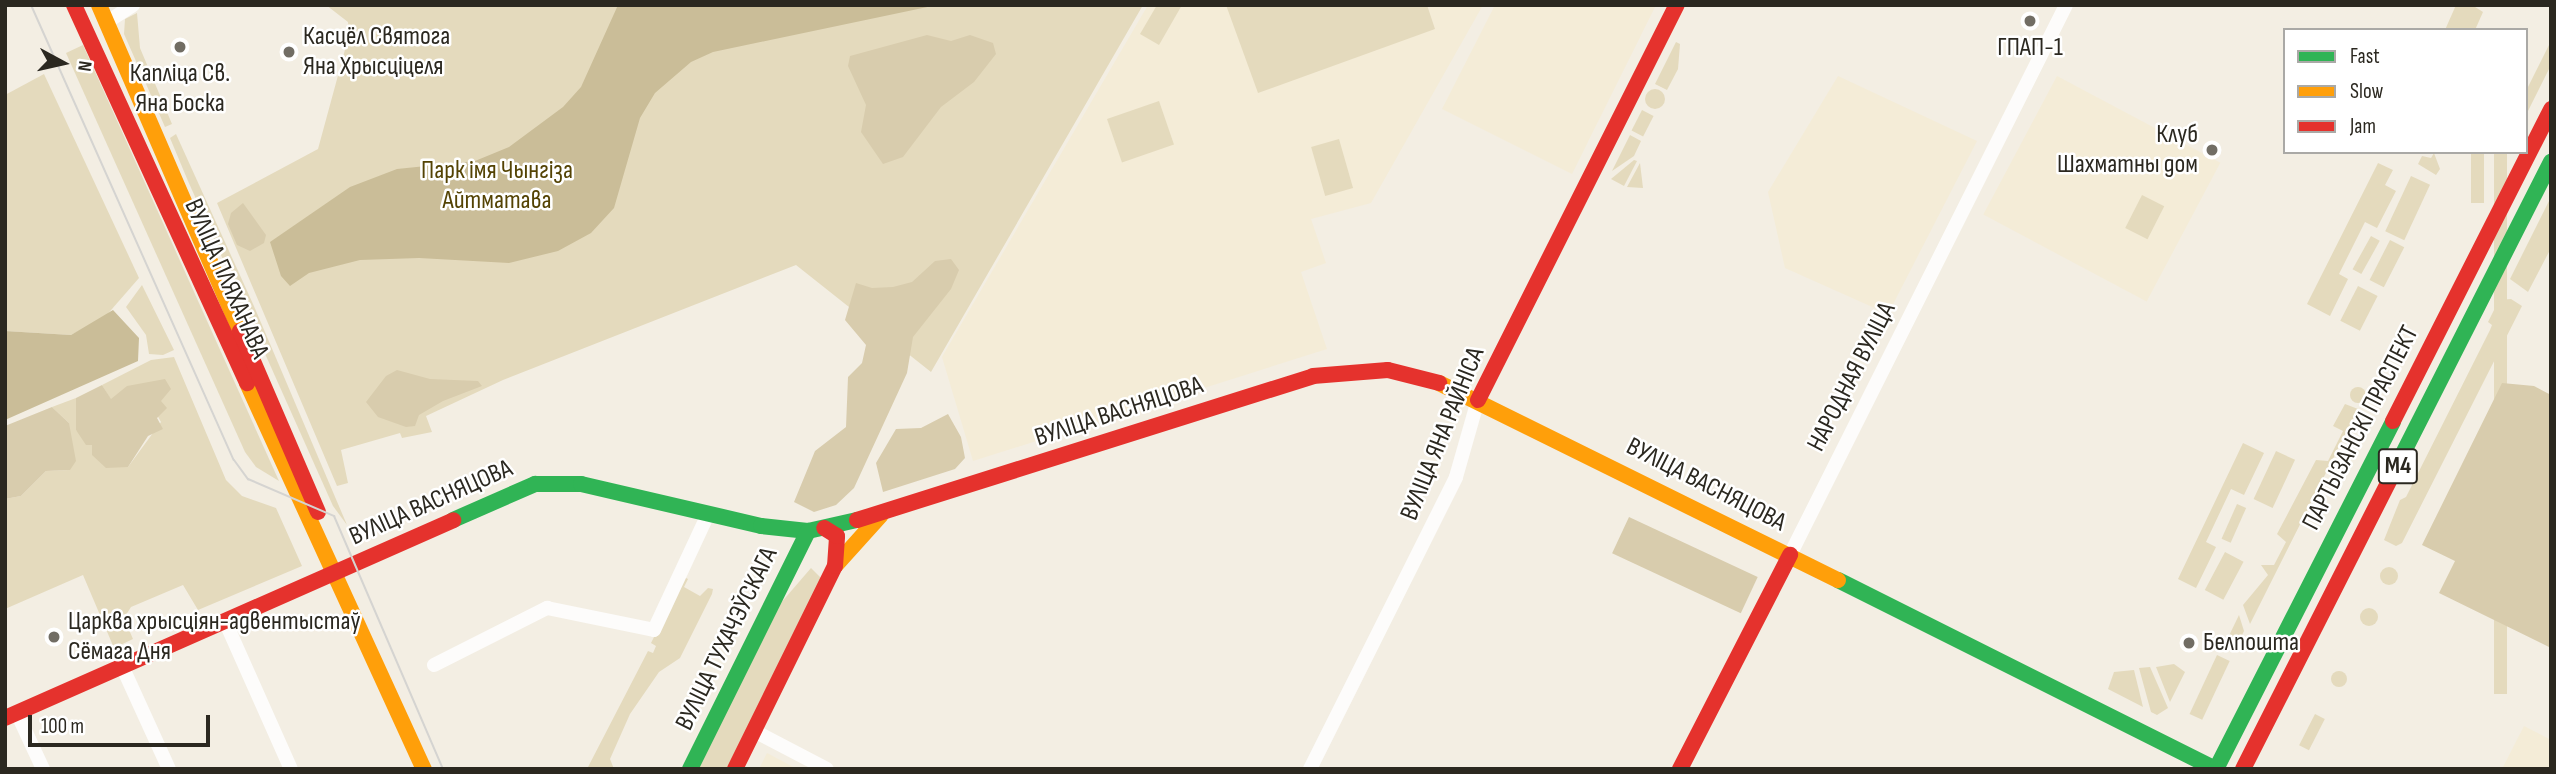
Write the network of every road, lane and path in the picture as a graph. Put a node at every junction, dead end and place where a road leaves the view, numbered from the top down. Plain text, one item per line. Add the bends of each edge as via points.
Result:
1 (74, 5) edge
2 (99, 5) edge
3 (133, 5) edge
4 (1677, 5) edge
5 (2066, 5) edge
6 (107, 22) junction
7 (87, 33) junction
8 (2551, 108) edge
9 (2528, 153) edge
10 (2528, 154) edge
11 (2551, 162) edge
12 (1478, 400) junction
13 (708, 514) junction
14 (882, 514) junction
15 (816, 530) junction
16 (1790, 555) junction
17 (835, 566) junction
18 (335, 573) junction
19 (225, 621) junction
20 (434, 665) dead end
21 (122, 666) junction
22 (11, 715) edge
23 (754, 731) junction
24 (43, 769) edge
25 (169, 769) edge
26 (290, 769) edge
27 (424, 769) edge
28 (690, 769) edge
29 (736, 769) edge
30 (827, 769) edge
31 (1310, 769) edge
32 (1680, 769) edge
33 (2215, 769) edge
34 (2243, 769) edge

1 - 7 street, ВУЛІЦА ПЛЯХАНАВА
2 - 6 street, ВУЛІЦА ПЛЯХАНАВА
3 - 6 street
4 - 12 street, ВУЛІЦА ЯНА РАЙНІСА
5 - 16 street, НАРОДНАЯ ВУЛІЦА
6 - 7 street
6 - 18 street, ВУЛІЦА ПЛЯХАНАВА via 313,500
7 - 18 street, ВУЛІЦА ПЛЯХАНАВА
8 - 9 street, ПАРТЫЗАНСКІ ПРАСПЕКТ / М4
10 - 33 street, ПАРТЫЗАНСКІ ПРАСПЕКТ / М4
11 - 34 street, ПАРТЫЗАНСКІ ПРАСПЕКТ / М4
12 - 14 street, ВУЛІЦА ВАСНЯЦОВА via 1407,372 1367,369 1313,376
12 - 16 street, ВУЛІЦА ВАСНЯЦОВА
12 - 31 street, ВУЛІЦА ЯНА РАЙНІСА via 1456,477
13 - 15 street, ВУЛІЦА ВАСНЯЦОВА
13 - 18 street, ВУЛІЦА ВАСНЯЦОВА via 581,484 535,484
13 - 20 street via 654,630 547,608
14 - 15 street, ВУЛІЦА ВАСНЯЦОВА
14 - 17 street
15 - 17 street via 837,536
15 - 28 street, ВУЛІЦА ТУХАЧЭЎСКАГА
16 - 32 street, НАРОДНАЯ ВУЛІЦА
16 - 33 street, ВУЛІЦА ВАСНЯЦОВА
17 - 23 street
18 - 19 street, ВУЛІЦА ВАСНЯЦОВА
18 - 27 street, ВУЛІЦА ПЛЯХАНАВА
19 - 21 street, ВУЛІЦА ВАСНЯЦОВА
19 - 26 street
21 - 22 street, ВУЛІЦА ВАСНЯЦОВА
21 - 25 street
22 - 24 street
23 - 29 street
23 - 30 street

